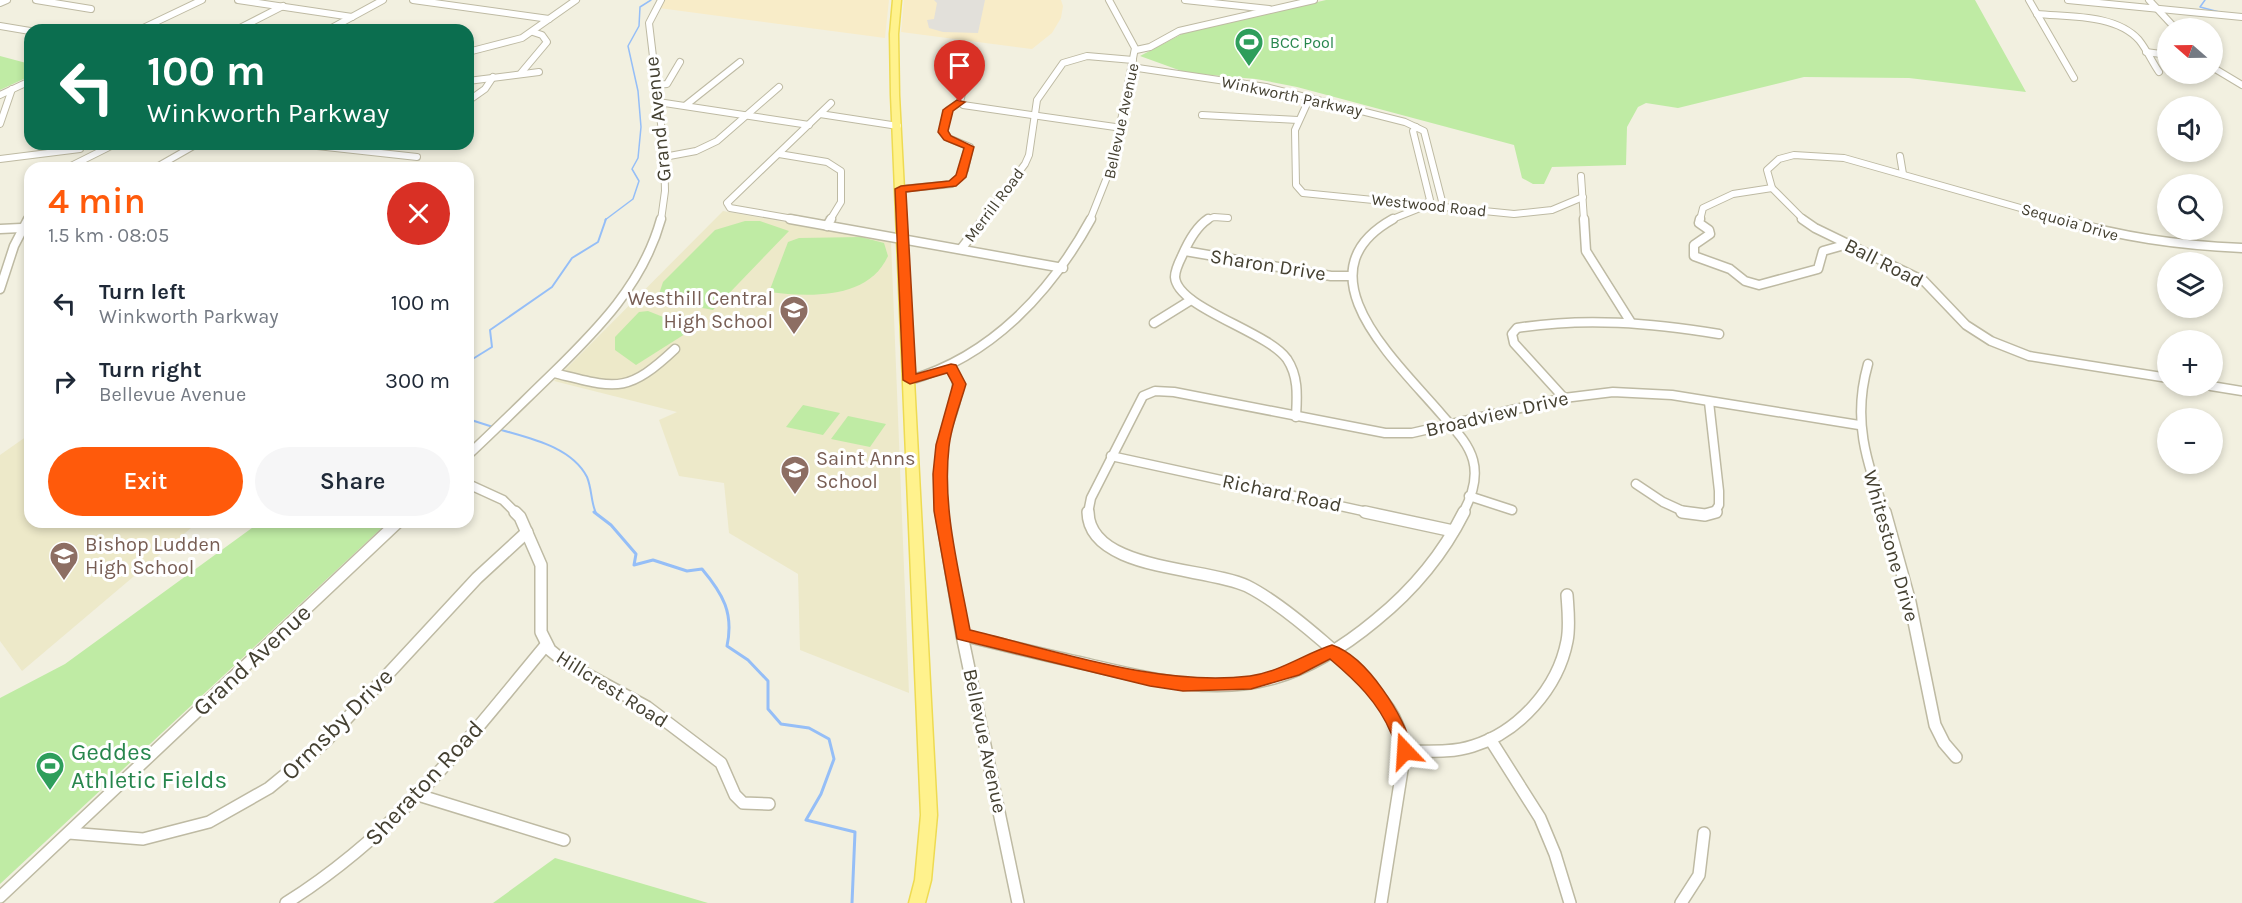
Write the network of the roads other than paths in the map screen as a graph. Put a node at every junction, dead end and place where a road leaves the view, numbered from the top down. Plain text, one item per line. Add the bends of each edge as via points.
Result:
1 (8, 0) edge
2 (36, 0) edge
3 (202, 0) edge
4 (238, 0) edge
5 (383, 0) edge
6 (413, 0) edge
7 (576, 0) edge
8 (661, 0) edge
9 (897, 0) edge
10 (1109, 0) edge
11 (1185, 0) edge
12 (1314, 0) edge
13 (2029, 0) edge
14 (2068, 0) edge
15 (2149, 0) edge
16 (0, 3) edge
17 (283, 6) junction
18 (91, 9) dead end
19 (2158, 9) junction
20 (1275, 10) junction
21 (2037, 14) junction
22 (352, 17) junction
23 (2242, 17) edge
24 (2166, 18) edge
25 (549, 20) junction
26 (152, 24) edge
27 (250, 24) edge
28 (339, 24) edge
29 (0, 26) edge
30 (24, 30) edge
31 (533, 32) junction
32 (1136, 50) junction
33 (474, 51) edge
34 (2146, 52) junction
35 (2157, 54) edge
36 (680, 62) dead end
37 (740, 62) dead end
38 (1132, 63) junction
39 (949, 65) dead end
40 (2157, 70) edge
41 (539, 72) dead end
42 (521, 73) junction
43 (2223, 74) edge
44 (494, 77) junction
45 (2074, 78) dead end
46 (474, 80) edge
47 (24, 84) edge
48 (656, 85) junction
49 (2242, 85) edge
50 (779, 87) dead end
51 (12, 89) junction
52 (0, 95) edge
53 (474, 97) edge
54 (1310, 97) junction
55 (658, 102) junction
56 (960, 102) junction
57 (831, 103) dead end
58 (686, 105) junction
59 (2, 111) edge
60 (820, 114) junction
61 (748, 115) junction
62 (1033, 115) junction
63 (1202, 116) dead end
64 (1298, 120) junction
65 (0, 124) edge
66 (809, 124) junction
67 (898, 126) junction
68 (1122, 128) junction
69 (1416, 128) junction
70 (62, 150) edge
71 (103, 150) edge
72 (186, 150) edge
73 (344, 150) edge
74 (351, 151) joint
75 (779, 154) junction
76 (1900, 156) dead end
77 (417, 157) dead end
78 (664, 157) junction
79 (0, 159) edge
80 (79, 162) edge
81 (166, 162) edge
82 (1903, 174) junction
83 (1581, 176) dead end
84 (1772, 188) junction
85 (901, 189) junction
86 (1583, 197) junction
87 (1428, 204) junction
88 (1443, 205) junction
89 (1562, 207) junction
90 (1583, 212) junction
91 (1228, 218) dead end
92 (24, 224) edge
93 (827, 226) junction
94 (21, 228) junction
95 (0, 229) edge
96 (903, 239) junction
97 (1848, 244) junction
98 (2242, 248) edge
99 (961, 249) junction
100 (1185, 251) junction
101 (1063, 268) junction
102 (1351, 276) junction
103 (0, 289) edge
104 (1191, 300) junction
105 (1630, 321) junction
106 (1154, 323) dead end
107 (1719, 334) dead end
108 (675, 349) dead end
109 (1868, 364) dead end
110 (951, 368) junction
111 (554, 373) junction
112 (2157, 376) edge
113 (910, 380) junction
114 (2223, 388) edge
115 (2242, 391) edge
116 (1564, 398) junction
117 (1709, 402) junction
118 (1296, 417) junction
119 (1451, 425) junction
120 (1859, 425) junction
121 (474, 449) edge
122 (1111, 456) junction
123 (1636, 484) dead end
124 (474, 486) edge
125 (1469, 496) junction
126 (1512, 510) dead end
127 (392, 528) edge
128 (1453, 531) junction
129 (527, 532) junction
130 (1567, 595) dead end
131 (963, 635) junction
132 (546, 645) junction
133 (1332, 651) junction
134 (1490, 739) junction
135 (1405, 751) junction
136 (1956, 757) dead end
137 (418, 795) junction
138 (769, 804) dead end
139 (69, 832) junction
140 (1704, 833) dead end
141 (564, 840) dead end
142 (0, 897) edge
143 (286, 903) edge
144 (917, 903) edge
145 (1018, 903) edge
146 (1381, 903) edge
147 (1570, 903) edge
148 (1681, 903) edge

1 - 16 street
2 - 18 street
3 - 26 street
4 - 17 street
5 - 22 street
6 - 25 street
7 - 25 street
8 - 48 street, Grand Avenue via 649,24
9 - 67 main road via 894,35
10 - 32 street, Bellevue Avenue
11 - 20 street
12 - 20 street
13 - 21 street
14 - 19 street
15 - 19 street
17 - 22 street
17 - 27 street
19 - 23 street
19 - 24 street
20 - 32 street via 1179,31
21 - 34 street via 2117,27 2136,37
21 - 45 street
22 - 28 street
25 - 31 street
29 - 30 street
31 - 33 street via 506,44
31 - 42 street via 547,42
32 - 38 street, Bellevue Avenue
34 - 35 street
34 - 40 street
36 - 48 street via 667,84
37 - 58 street
38 - 54 street, Winkworth Parkway via 1158,73 1251,84
38 - 62 street, Merrill Road via 1087,56 1065,61 1045,86
38 - 68 street, Bellevue Avenue
39 - 56 street via 964,83
41 - 42 street
42 - 44 street
43 - 49 street
44 - 46 street
44 - 53 street
47 - 51 street
48 - 55 street, Grand Avenue
50 - 61 street
51 - 52 street
51 - 59 street
54 - 64 street
54 - 69 street, Winkworth Parkway
55 - 58 street
55 - 78 street, Grand Avenue
56 - 62 street
56 - 85 street via 948,110 943,132 969,147 961,177 952,184
57 - 60 street
58 - 61 street
59 - 65 street
60 - 66 street
60 - 67 street
61 - 66 street
61 - 78 street via 706,147
62 - 68 street
62 - 99 street, Merrill Road via 1025,164
63 - 64 street
64 - 87 street, Westwood Road via 1297,188 1311,194
66 - 75 street
67 - 85 main road
68 - 101 street, Bellevue Avenue via 1101,201
69 - 87 street via 1413,131
69 - 88 street via 1424,131
70 - 79 street
71 - 80 street
72 - 81 street
73 - 74 street
74 - 77 street
75 - 93 street via 827,162 841,171 841,202
75 - 93 street via 728,206
76 - 82 street
78 - 111 street, Grand Avenue via 665,199 638,280 611,316
82 - 84 street, Sequoia Drive via 1844,158 1794,155 1770,166 1767,174
82 - 98 street, Sequoia Drive via 2115,235 2178,245
83 - 86 street
84 - 97 street, Ball Road via 1791,211
84 - 97 street via 1733,194 1705,207 1699,223 1710,234 1694,244 1694,256 1730,269 1752,284 1767,285 1792,274 1818,269 1822,251
85 - 96 main road
86 - 89 street, Westwood Road
86 - 90 street
87 - 88 street, Westwood Road
87 - 102 street via 1373,231 1356,252
88 - 89 street, Westwood Road via 1514,214
89 - 90 street, Westwood Road
90 - 105 street via 1583,238 1589,261
91 - 100 street via 1205,220
92 - 94 street
93 - 96 street
94 - 95 street
94 - 103 street
96 - 99 street
96 - 113 main road
97 - 112 street, Ball Road via 1924,280 1966,325 1991,342 2030,356
99 - 101 street
100 - 102 street, Sharon Drive
100 - 104 street via 1175,277 1181,291
101 - 110 street, Bellevue Avenue via 989,343
102 - 119 street via 1357,303 1373,332
104 - 106 street
104 - 118 street via 1260,336 1286,357 1298,380
105 - 107 street
105 - 116 street via 1517,328 1512,336 1514,344
108 - 111 street via 650,374 630,385 612,386
109 - 120 street, Whitestone Drive via 1862,380
110 - 113 street, Bellevue Avenue
110 - 131 street, Bellevue Avenue via 959,390 942,445 941,511
111 - 121 street, Grand Avenue
113 - 144 main road via 929,815
114 - 115 street
116 - 117 street, Broadview Drive via 1637,392
116 - 119 street, Broadview Drive
117 - 120 street, Broadview Drive
117 - 123 street via 1719,491 1719,505 1714,513 1689,514
118 - 119 street, Broadview Drive via 1385,433 1412,433
118 - 122 street, Broadview Drive via 1174,392 1155,392 1139,401
119 - 125 street via 1462,438 1474,466
120 - 136 street, Whitestone Drive via 1871,478 1892,533 1912,607 1935,725
122 - 128 street, Richard Road
122 - 133 street via 1087,508 1088,524 1105,545 1133,558 1232,580 1260,592 1284,607
124 - 129 street, Hillcrest Road via 513,508
125 - 126 street
125 - 128 street
127 - 139 street, Grand Avenue
128 - 133 street via 1419,581 1363,631
129 - 132 street, Hillcrest Road via 541,565 541,632
129 - 139 street, Ormsby Drive via 303,763 251,801 227,814 167,835 142,839
130 - 134 street via 1566,644 1553,680 1519,720
131 - 133 street via 1183,684 1258,681
131 - 145 street, Bellevue Avenue
132 - 137 street, Sheraton Road
132 - 138 street, Hillcrest Road via 566,663 646,707 722,762 735,795 743,803
133 - 135 street via 1383,700 1401,734
134 - 135 street via 1455,750
134 - 147 street via 1540,818
135 - 146 street
137 - 141 street
137 - 143 street, Sheraton Road via 376,839
139 - 142 street, Grand Avenue
140 - 148 street via 1700,876

